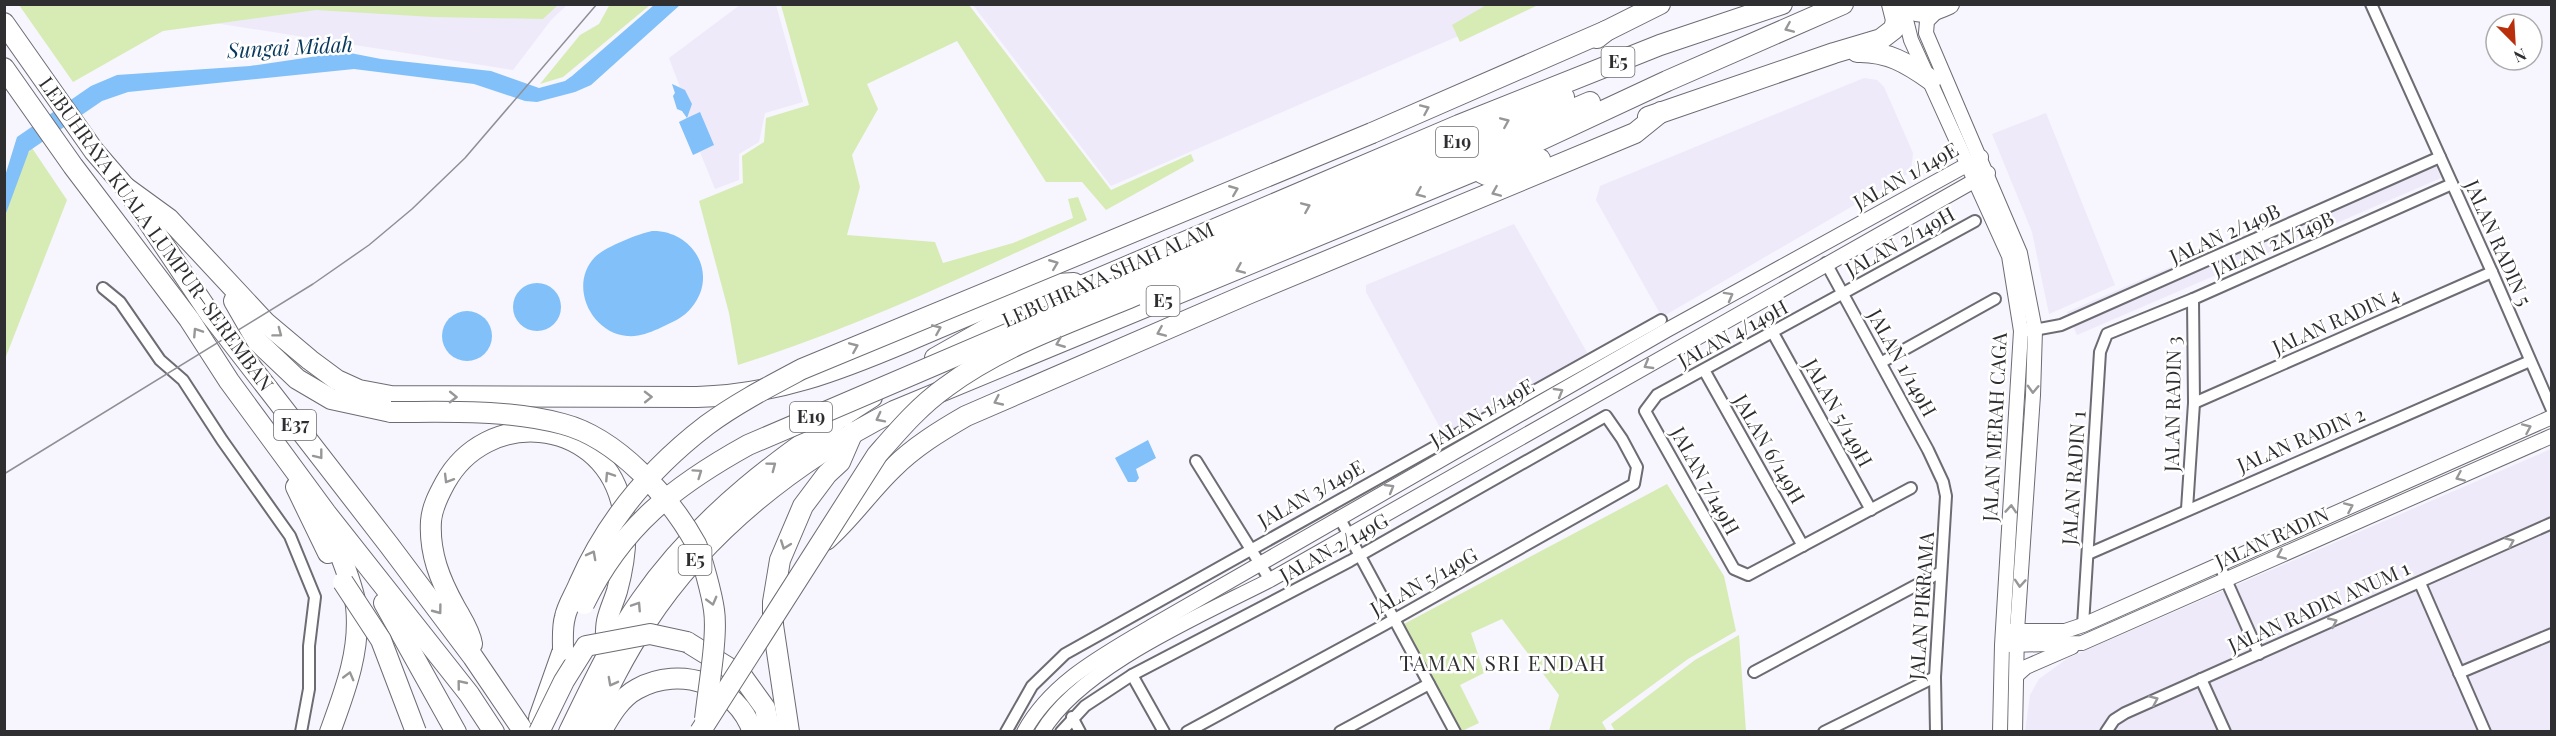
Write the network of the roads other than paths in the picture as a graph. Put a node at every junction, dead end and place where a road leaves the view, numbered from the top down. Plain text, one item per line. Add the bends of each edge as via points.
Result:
1 (1660, 4) edge
2 (1843, 4) edge
3 (1892, 4) edge
4 (1904, 4) edge
5 (2371, 4) edge
6 (1780, 5) edge
7 (1944, 7) edge
8 (4, 22) edge
9 (1606, 31) junction
10 (1834, 53) junction
11 (4, 68) edge
12 (1931, 80) junction
13 (1667, 81) junction
14 (1661, 112) junction
15 (1459, 125) junction
16 (1960, 147) junction
17 (1981, 157) junction
18 (2440, 157) junction
19 (1967, 165) junction
20 (1474, 171) junction
21 (1988, 173) junction
22 (1974, 180) junction
23 (2452, 184) junction
24 (1930, 185) junction
25 (125, 187) junction
26 (1955, 191) junction
27 (1985, 205) junction
28 (1974, 221) dead end
29 (1826, 263) junction
30 (2492, 272) junction
31 (221, 277) junction
32 (1088, 282) junction
33 (1136, 287) junction
34 (103, 288) dead end
35 (1843, 295) junction
36 (1995, 299) dead end
37 (2193, 299) junction
38 (1661, 320) dead end
39 (2028, 331) junction
40 (1773, 333) junction
41 (2108, 334) joint
42 (2529, 361) junction
43 (1882, 362) junction
44 (1704, 370) junction
45 (2194, 403) junction
46 (2552, 410) edge
47 (1645, 411) joint
48 (2552, 417) edge
49 (269, 432) junction
50 (854, 432) junction
51 (2552, 436) edge
52 (1622, 439) joint
53 (1196, 461) dead end
54 (1943, 482) joint
55 (1911, 488) dead end
56 (2187, 509) junction
57 (1871, 510) junction
58 (326, 513) junction
59 (1339, 517) junction
60 (2552, 523) edge
61 (1349, 536) junction
62 (821, 545) junction
63 (1803, 546) junction
64 (1252, 548) junction
65 (357, 554) junction
66 (2088, 554) junction
67 (1359, 555) junction
68 (1261, 563) junction
69 (2219, 564) junction
70 (1941, 572) junction
71 (1270, 579) junction
72 (2226, 580) junction
73 (2420, 583) junction
74 (1394, 619) junction
75 (2083, 625) junction
76 (2552, 634) edge
77 (2010, 638) junction
78 (2082, 643) junction
79 (562, 650) junction
80 (2259, 654) junction
81 (606, 656) junction
82 (473, 657) junction
83 (777, 659) junction
84 (1754, 672) dead end
85 (2460, 673) junction
86 (1132, 675) junction
87 (2017, 675) junction
88 (1935, 677) junction
89 (2201, 679) junction
90 (1429, 684) junction
91 (1072, 717) junction
92 (702, 727) edge
93 (301, 732) edge
94 (330, 732) edge
95 (416, 732) edge
96 (456, 732) edge
97 (494, 732) edge
98 (524, 732) edge
99 (534, 732) edge
100 (539, 732) edge
101 (569, 732) edge
102 (587, 732) edge
103 (601, 732) edge
104 (753, 732) edge
105 (771, 732) edge
106 (789, 732) edge
107 (802, 732) edge
108 (1006, 732) edge
109 (1024, 732) edge
110 (1042, 732) edge
111 (1061, 732) edge
112 (1080, 732) edge
113 (1164, 732) edge
114 (1187, 732) edge
115 (1340, 732) edge
116 (1455, 732) edge
117 (1824, 732) edge
118 (1936, 732) edge
119 (2000, 732) edge
120 (2015, 732) edge
121 (2106, 732) edge
122 (2225, 732) edge
123 (2485, 732) edge

1 - 9 highway
2 -> 13 highway, E5
3 - 10 highway via 1894,29 1881,39
4 - 7 highway via 1922,13
4 - 12 street, JALAN MERAH CAGA via 1911,40
5 - 18 street, JALAN RADIN 5
6 - 15 highway, LEBUHRAYA SHAH ALAM / E5 via 1660,45
33 -> 6 highway, E19
7 - 17 street, JALAN MERAH CAGA via 1927,21 1926,33
8 - 25 highway, LEBUHRAYA KUALA LUMPUR–SEREMBAN / E37 via 94,151
9 - 15 highway via 1578,53 1473,106
79 -> 9 highway, bridge via 565,617 591,555 613,521 673,452 746,399 802,369 1372,133
10 - 12 highway via 1878,52 1895,57
10 - 14 highway
49 -> 11 highway, LEBUHRAYA KUALA LUMPUR–SEREMBAN / E37
12 - 16 street, JALAN MERAH CAGA
13 - 20 highway, E5
13 - 33 highway, E19 via 1635,83
14 - 20 highway via 1519,168 1486,175
14 -> 62 highway via 1635,133 1001,399 932,436 894,466 847,522
15 - 32 highway, LEBUHRAYA SHAH ALAM / E5
16 - 19 street, JALAN MERAH CAGA
16 - 24 street via 1946,172
17 - 19 street, JALAN 1/149E
17 - 21 street, JALAN MERAH CAGA
18 - 23 street, JALAN RADIN 5
18 - 39 street, JALAN 2/149B via 2061,325
19 - 22 street, JALAN MERAH CAGA
19 - 24 street, JALAN 1/149E
20 -> 50 highway, E5 via 894,411
21 - 22 street, JALAN 1/149E
21 - 39 street, JALAN MERAH CAGA via 2020,253
22 - 26 street, JALAN 1/149E
22 - 27 street, JALAN MERAH CAGA
23 - 30 street, JALAN RADIN 5
23 - 37 street, JALAN 2A/149B
59 -> 24 street, JALAN 1/149E
25 - 31 highway via 169,219
25 -> 82 highway, LEBUHRAYA KUALA LUMPUR–SEREMBAN / E37 via 210,314
26 - 27 street via 1970,194
26 - 29 street, JALAN 1/149E
27 - 39 street, JALAN MERAH CAGA via 2008,256
28 - 35 street, JALAN 2/149H
29 - 35 street, JALAN 1/149H
29 -> 61 street, JALAN 1/149E
30 - 42 street, JALAN RADIN 5
30 - 45 street, JALAN RADIN 4
31 -> 32 highway via 266,323 337,380 359,390 391,396 477,398 731,396 777,388 848,366 1039,285
31 -> 92 highway, bridge via 257,341 297,379 331,399 390,412 522,416 565,424 627,459 653,484 697,546 714,611
81 -> 32 highway, LEBUHRAYA SHAH ALAM / E5 via 657,578 713,516 755,479 863,403 944,353 1006,318
33 - 62 highway, E19, bridge via 1005,351 945,387 878,455
79 -> 33 highway, E19, bridge via 597,578 630,532 652,508 702,470 748,445
34 - 93 street via 120,302 160,360 183,380 290,536 315,597 309,689
35 - 40 street, JALAN 4/149H
35 - 43 street, JALAN 1/149H
36 - 43 street
37 - 41 street, JALAN 2A/149B
37 - 45 street, JALAN RADIN 3
38 - 64 street, JALAN 3/149E
39 - 77 street, JALAN MERAH CAGA
40 - 44 street, JALAN 4/149H
40 - 57 street, JALAN 5/149H
41 - 66 street, JALAN RADIN 1 via 2100,352
42 - 46 street, JALAN RADIN 5
42 - 56 street, JALAN RADIN 2
43 - 54 street, JALAN 1/149H
44 - 47 street, JALAN 4/149H via 1657,395
44 - 63 street, JALAN 6/149H
45 - 56 street, JALAN RADIN 3
47 - 63 street, JALAN 7/149H via 1734,568 1748,575
69 -> 48 street, JALAN RADIN
49 - 58 highway, LEBUHRAYA KUALA LUMPUR–SEREMBAN / E37
49 - 95 highway, bridge via 343,582 381,640
50 -> 83 highway via 840,462 803,506 786,543 773,602
50 -> 102 highway, E5 via 778,482 693,562 646,622
51 -> 72 street, JALAN RADIN
52 - 67 street, JALAN 2/149G via 1606,416 1598,419
52 - 74 street, JALAN 5/149G via 1637,467 1634,484
53 - 64 street
54 - 70 street, JALAN PIKRAMA via 1946,511
55 - 57 street
56 - 66 street, JALAN RADIN 2
57 - 63 street
58 - 65 highway, LEBUHRAYA KUALA LUMPUR–SEREMBAN / E37
94 -> 58 highway via 348,679 357,622 356,604
59 - 61 street
59 - 68 street, JALAN 1/149E
73 -> 60 street, JALAN RADIN ANUM 1
61 - 67 street
61 - 71 street, JALAN 1/149E
62 - 92 highway, E19, bridge
64 - 68 street
64 - 108 street, JALAN 3/149E via 1065,654 1032,686
65 - 96 highway via 365,576 400,630
97 -> 65 highway, LEBUHRAYA KUALA LUMPUR–SEREMBAN / E37 via 469,694
66 - 75 street, JALAN RADIN 1
67 - 74 street
67 - 86 street, JALAN 2/149G
68 - 71 street
68 - 109 street, JALAN 1/149E via 1084,668 1045,702
69 - 72 street
69 - 75 street, JALAN RADIN
70 - 84 street
70 - 88 street, JALAN PIKRAMA
71 - 110 street, JALAN 1/149E via 1098,674 1061,705
72 - 78 street, JALAN RADIN
72 - 80 street
80 -> 73 street, JALAN RADIN ANUM 1
73 - 85 street
74 - 90 street
74 - 114 street, JALAN 5/149G
75 - 77 street, JALAN RADIN
76 - 85 street
77 - 78 street, JALAN RADIN
77 - 87 street, JALAN MERAH CAGA
77 - 119 street, JALAN MERAH CAGA
78 - 87 street via 2026,667
79 - 99 highway, E19
80 - 89 street, JALAN RADIN ANUM 1
81 -> 82 highway via 606,623 625,556 621,500 608,473 588,452 566,438 536,431 509,434 467,455 449,476 435,506 431,531 434,560 472,640
81 - 101 highway, LEBUHRAYA SHAH ALAM / E5
82 - 98 highway, LEBUHRAYA KUALA LUMPUR–SEREMBAN / E37
83 - 106 highway
83 - 107 highway via 793,696
85 - 123 street
86 - 91 street, JALAN 2/149G
86 - 113 street
87 - 120 street, JALAN MERAH CAGA
88 - 117 street
88 - 118 street, JALAN PIKRAMA
121 -> 89 street, JALAN RADIN ANUM 1 via 2125,713
89 - 122 street
90 - 115 street
90 - 116 street
91 - 111 street, JALAN 2/149G
91 - 112 street
100 - 105 highway, bridge via 586,646 650,634 687,642 742,676 765,708
103 - 104 highway via 620,703 636,689 681,678 713,686 732,698

